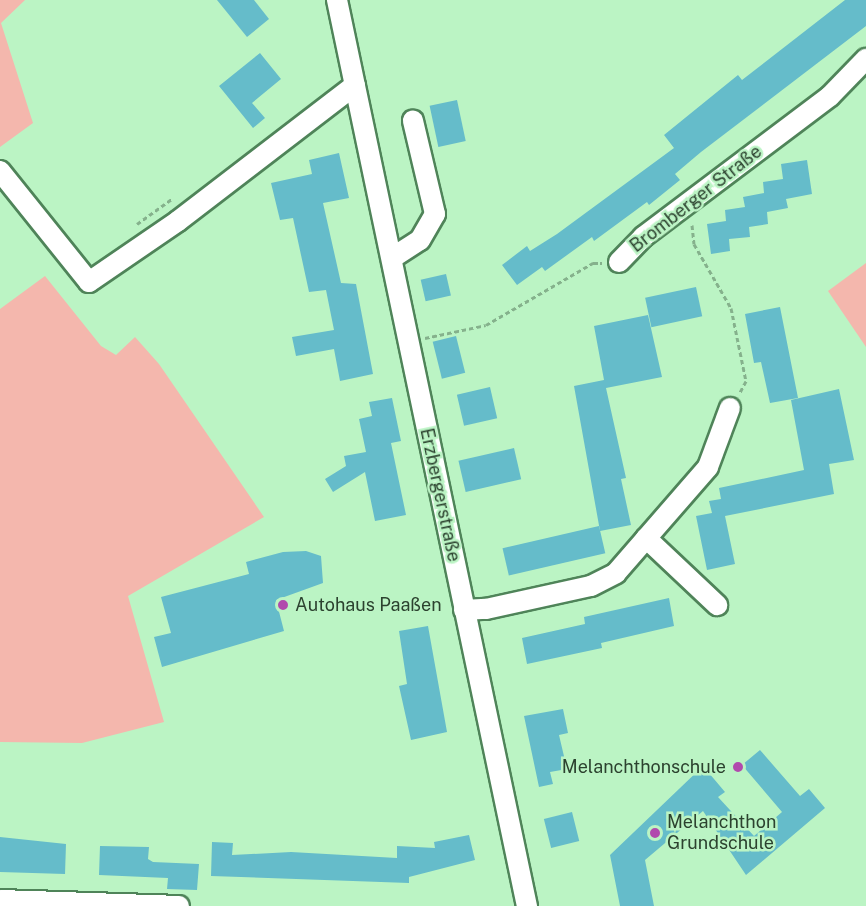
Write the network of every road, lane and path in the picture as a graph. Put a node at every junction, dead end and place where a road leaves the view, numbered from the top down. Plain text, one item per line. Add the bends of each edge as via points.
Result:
1 (337, 0) edge
2 (866, 59) edge
3 (355, 85) junction
4 (413, 121) dead end
5 (0, 171) edge
6 (689, 202) junction
7 (392, 258) junction
8 (619, 262) joint
9 (408, 341) junction
10 (730, 408) joint
11 (646, 538) junction
12 (717, 605) dead end
13 (464, 610) junction
14 (0, 900) edge
15 (179, 906) edge
16 (527, 906) edge

1 - 3 street, Erzbergerstraße
2 - 6 street, Bromberger Straße via 830,96
3 - 5 street via 178,221 88,282
3 - 7 street, Erzbergerstraße
4 - 7 street via 435,214 420,240
6 - 8 street, Bromberger Straße via 643,237
6 - 10 path via 694,244 728,301 746,381
7 - 9 street, Erzbergerstraße
8 - 9 path, Bromberger Straße via 593,263 486,325
9 - 13 street, Erzbergerstraße
10 - 11 street via 708,467
11 - 12 street
11 - 13 street via 604,581 486,609
13 - 16 street, Erzbergerstraße
14 - 15 street

